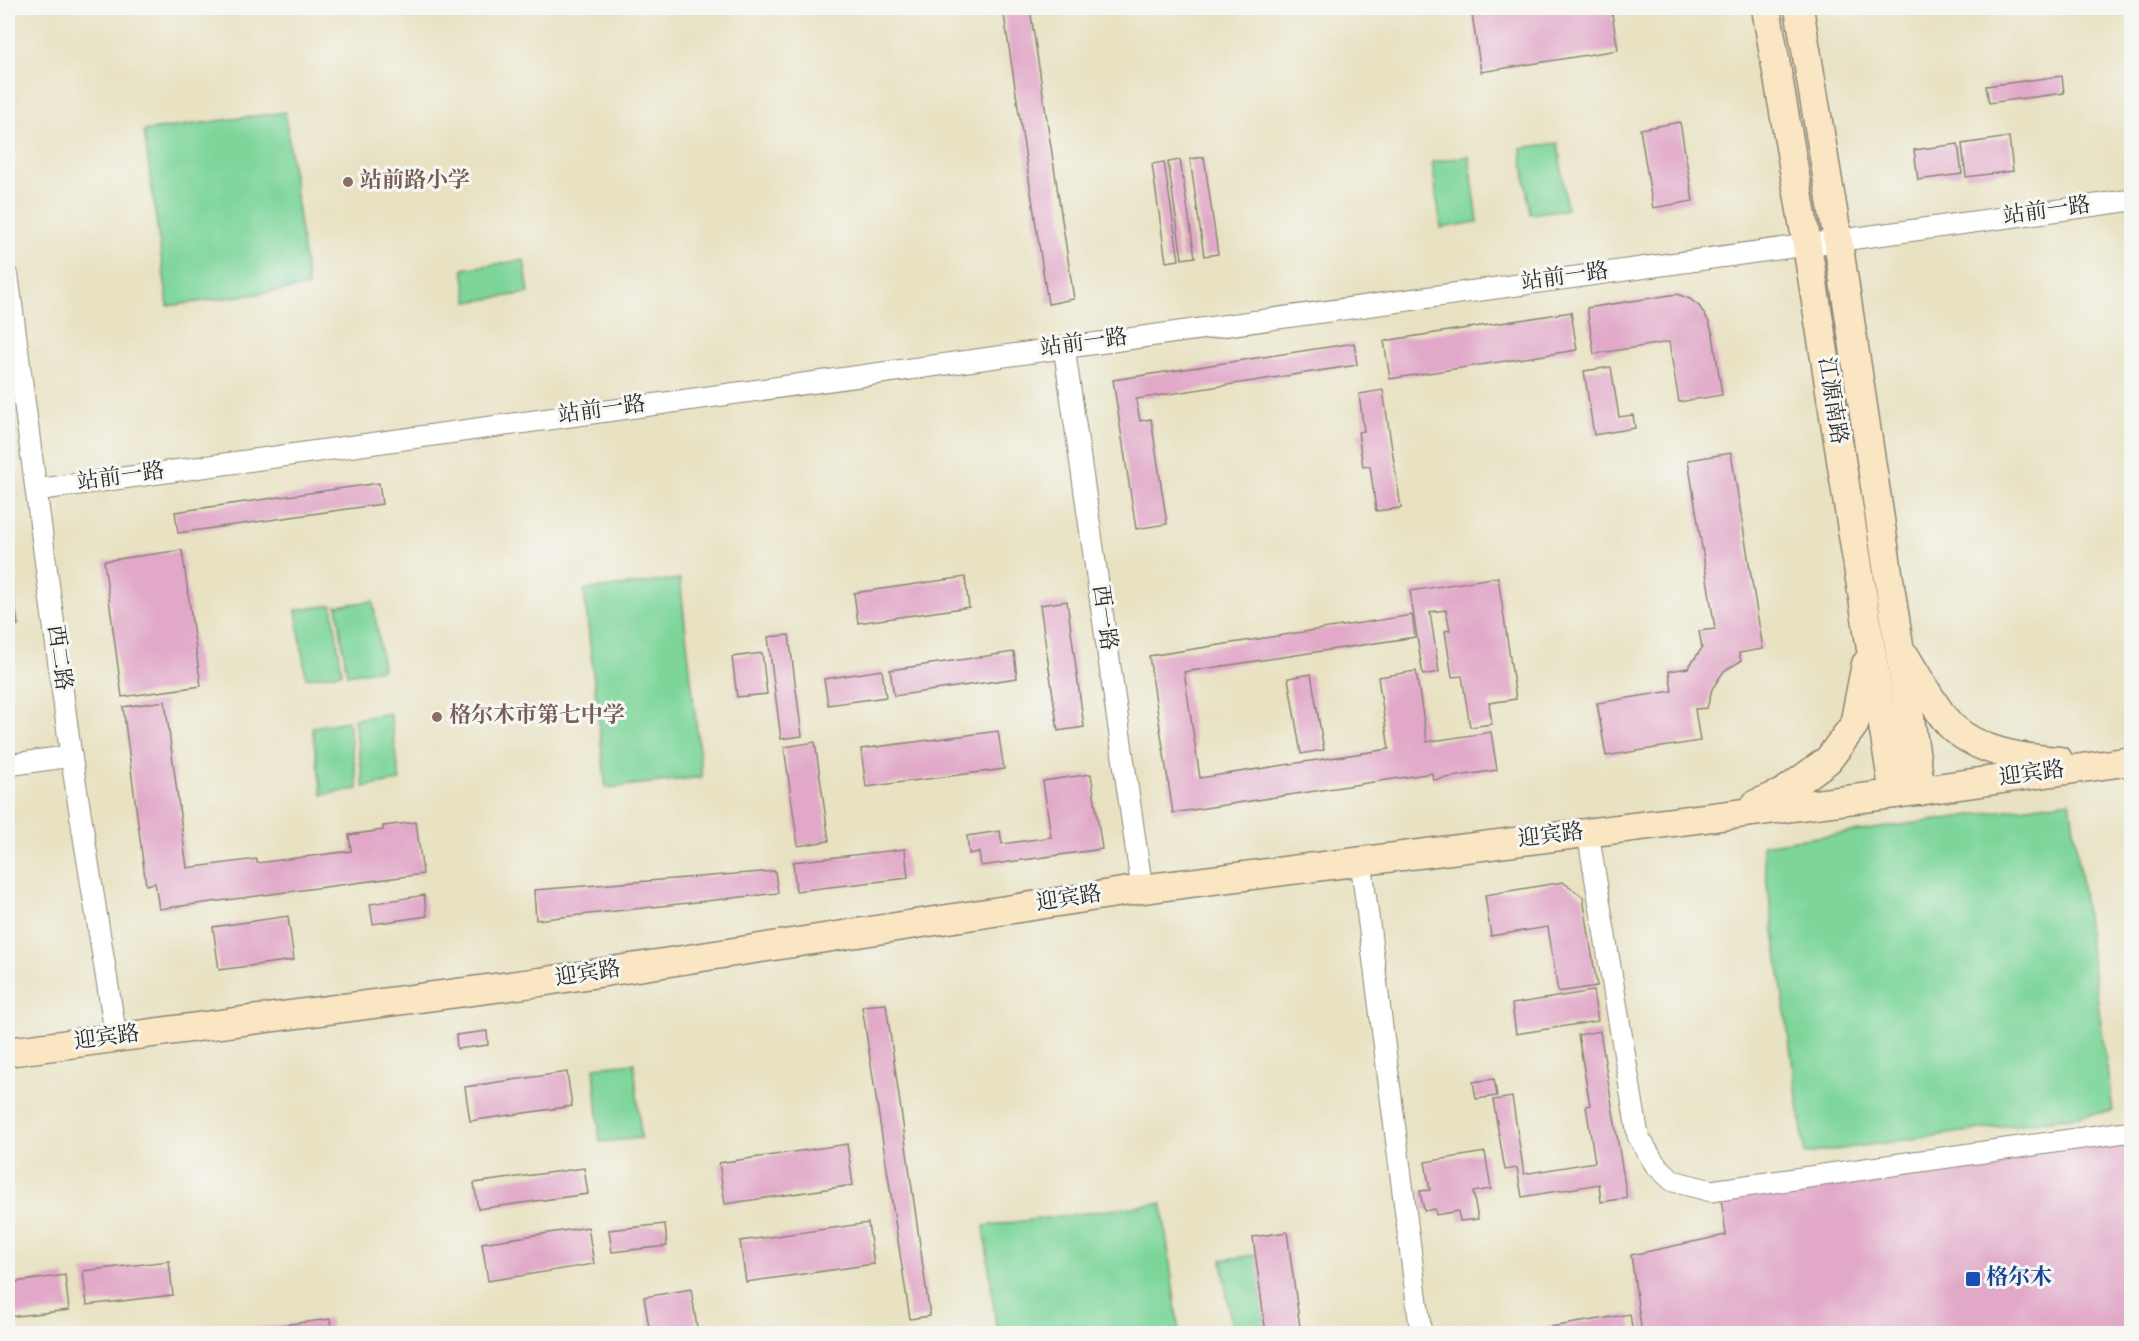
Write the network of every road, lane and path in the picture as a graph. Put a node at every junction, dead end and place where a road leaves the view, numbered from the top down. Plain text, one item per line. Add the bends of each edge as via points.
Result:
1 (1766, 8) edge
2 (1798, 8) edge
3 (2132, 200) edge
4 (1838, 241) junction
5 (1807, 245) junction
6 (8, 277) edge
7 (1064, 346) junction
8 (36, 490) junction
9 (1870, 644) junction
10 (1899, 646) junction
11 (71, 756) junction
12 (2119, 762) edge
13 (8, 765) edge
14 (1907, 793) junction
15 (1730, 815) junction
16 (1588, 833) junction
17 (1361, 861) junction
18 (1142, 889) junction
19 (116, 1037) junction
20 (8, 1052) edge
21 (2132, 1131) edge
22 (1421, 1334) edge

1 - 5 main road, 江源南路
2 - 4 main road, 江源南路
3 - 4 street, 站前一路
4 - 5 street, 站前一路
4 - 10 main road, 江源南路
5 - 7 street, 站前一路
5 - 9 main road, 江源南路
6 - 8 street, 西二路
7 - 8 street, 站前一路
7 - 18 street, 西一路
8 - 11 street, 西二路
9 - 14 main road, 江源南路
9 - 15 main road via 1854,725 1828,760 1783,793
10 - 12 main road via 1950,725 1972,742 2004,754 2047,760
10 - 14 main road, 江源南路
11 - 13 street
11 - 19 street, 西二路
12 - 14 main road, 迎宾路
14 - 15 main road, 迎宾路
15 - 16 main road, 迎宾路
16 - 17 main road, 迎宾路
16 - 21 street via 1638,1136 1655,1164 1673,1181 1711,1191
17 - 18 main road, 迎宾路
17 - 22 street
18 - 19 main road, 迎宾路 via 540,982
19 - 20 main road, 迎宾路

